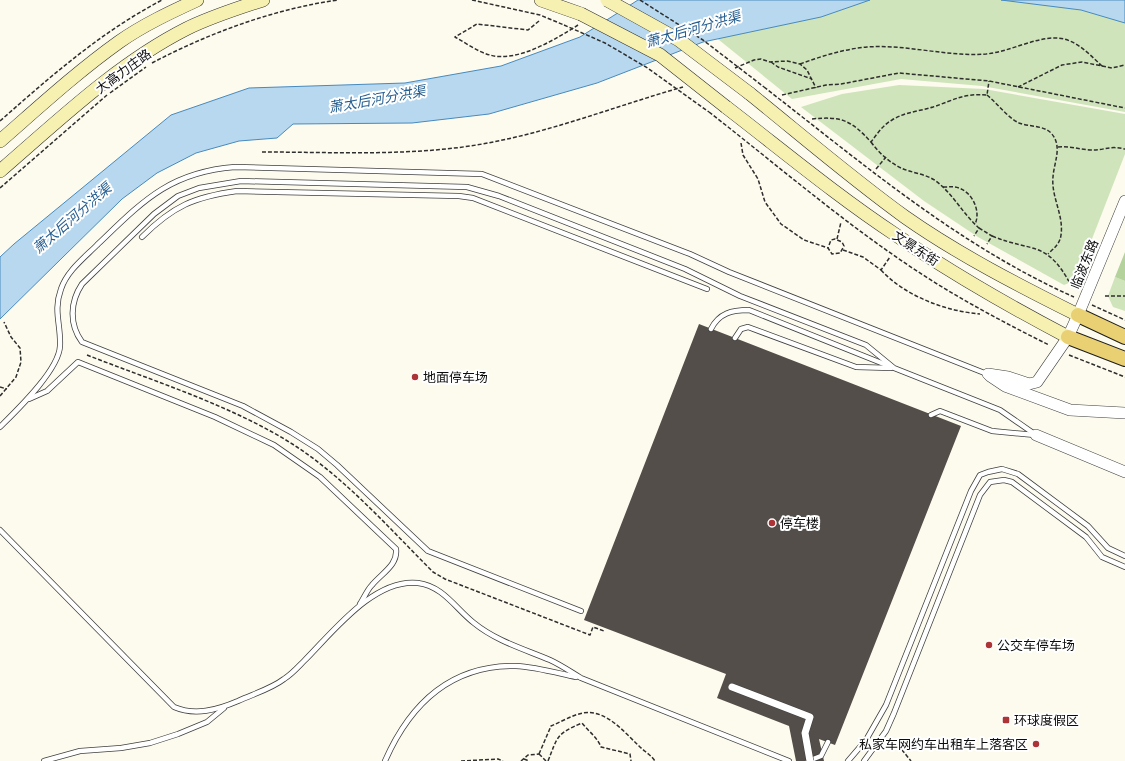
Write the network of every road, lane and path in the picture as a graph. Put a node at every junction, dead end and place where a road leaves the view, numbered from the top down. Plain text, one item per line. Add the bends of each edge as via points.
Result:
1 (162, 0) edge
2 (197, 0) edge
3 (263, 0) edge
4 (338, 0) edge
5 (472, 0) edge
6 (607, 0) edge
7 (640, 0) edge
8 (546, 1) edge
9 (580, 19) junction
10 (539, 21) dead end
11 (770, 62) junction
12 (800, 64) junction
13 (1125, 65) edge
14 (1102, 66) junction
15 (733, 70) dead end
16 (812, 79) junction
17 (989, 81) junction
18 (689, 86) dead end
19 (816, 88) junction
20 (1018, 88) junction
21 (782, 95) dead end
22 (987, 95) junction
23 (1125, 108) edge
24 (709, 112) dead end
25 (812, 119) dead end
26 (0, 121) edge
27 (0, 141) edge
28 (871, 142) junction
29 (741, 143) dead end
30 (1058, 147) junction
31 (1125, 149) edge
32 (262, 152) dead end
33 (886, 157) junction
34 (876, 169) dead end
35 (0, 172) edge
36 (943, 187) junction
37 (0, 188) edge
38 (1125, 201) edge
39 (841, 222) dead end
40 (975, 224) junction
41 (979, 228) junction
42 (974, 236) dead end
43 (992, 236) junction
44 (142, 237) dead end
45 (837, 239) junction
46 (988, 244) dead end
47 (828, 248) junction
48 (843, 250) junction
49 (1048, 254) junction
50 (890, 257) dead end
51 (881, 270) junction
52 (1071, 285) dead end
53 (707, 289) dead end
54 (1061, 291) dead end
55 (1105, 296) dead end
56 (1125, 296) edge
57 (980, 314) dead end
58 (1078, 315) junction
59 (4, 322) dead end
60 (711, 329) dead end
61 (1068, 337) junction
62 (1125, 337) edge
63 (735, 338) dead end
64 (1125, 359) edge
65 (894, 368) junction
66 (988, 374) junction
67 (0, 387) edge
68 (7, 389) junction
69 (0, 396) edge
70 (28, 400) junction
71 (1125, 413) edge
72 (931, 415) dead end
73 (0, 427) edge
74 (1036, 435) junction
75 (1125, 472) edge
76 (0, 530) edge
77 (1125, 556) edge
78 (1125, 567) edge
79 (358, 607) junction
80 (523, 608) dead end
81 (581, 611) dead end
82 (604, 631) dead end
83 (582, 678) junction
84 (732, 686) dead end
85 (225, 707) junction
86 (828, 742) dead end
87 (898, 745) dead end
88 (540, 754) junction
89 (524, 759) junction
90 (44, 761) edge
91 (385, 761) edge
92 (461, 761) edge
93 (504, 761) edge
94 (521, 761) edge
95 (529, 761) edge
96 (547, 761) edge
97 (630, 761) edge
98 (655, 761) edge
99 (788, 761) edge
100 (809, 761) edge
101 (848, 761) edge
102 (864, 761) edge
103 (911, 761) edge

1 - 26 path via 100,38 63,66
2 - 27 main road, 大高力庄路 via 120,41
3 - 35 main road, 大高力庄路 via 186,29 132,61
4 - 37 path via 307,4 259,17 150,64 108,94
5 - 24 path, bridge via 540,15 605,43 646,67
6 - 58 main road, 文景东街, bridge via 679,40 907,218 974,260
7 - 54 path, bridge via 704,40 934,216 1000,258
8 - 9 main road
9 - 10 path via 544,45 498,57 455,37 477,24 528,30
9 - 61 main road, 文景东街, bridge via 660,54 895,235 982,289
11 - 12 path via 788,61
11 - 15 path via 754,60
11 - 16 path
12 - 14 path via 831,53 869,47 986,54 1054,38 1083,48
12 - 16 path
13 - 14 path via 1112,68
14 - 20 path via 1082,62 1062,65
16 - 19 path
17 - 19 path via 899,73
17 - 20 path
17 - 22 path
18 - 32 path via 570,123 470,146 420,151
19 - 21 path
20 - 23 path
22 - 28 path via 961,96 934,107 904,114 884,126
22 - 30 path via 1020,123 1050,132
25 - 28 path via 832,117 847,120
28 - 33 path via 878,152
29 - 47 path via 743,155 758,178 765,202 781,224 804,240
30 - 31 path via 1070,146 1090,150 1113,146
30 - 49 path via 1052,177 1061,219 1061,236 1059,244
33 - 34 path
33 - 36 path via 902,168 934,180
36 - 40 path
36 - 40 path via 959,188 967,194 978,211
38 - 58 street, 临波东路
39 - 45 path
40 - 41 path
41 - 42 path
41 - 43 path
43 - 46 path
43 - 49 path via 1030,246
44 - 53 lane via 168,213 212,194 237,191 459,196 474,198
45 - 47 path via 831,240
45 - 48 path via 842,242
47 - 48 path via 836,255
48 - 51 path via 863,257
49 - 52 path
50 - 51 path
51 - 57 path via 900,286 932,302 950,309
55 - 56 path
58 - 61 street, 临波东路
58 - 62 main road, 文景东街
59 - 68 path via 20,348 21,362 16,377
60 - 65 lane via 715,321 728,312 749,310
61 - 64 main road, 文景东街
61 - 66 street, 临波东路 via 1037,382 1029,384
63 - 65 lane via 741,329 748,327 856,367
65 - 74 lane via 1000,410
65 - 81 lane via 866,345 740,296 685,269 498,196 467,187 241,181 199,188 178,196 154,214 76,292 72,312 73,323 82,342 243,406 264,417 318,449 428,551
66 - 70 lane via 690,254 482,174 449,171 235,167 180,178 162,188 146,199 74,268 61,288 57,302 56,316 60,337 57,359
66 - 71 street via 1005,386 1070,410
67 - 68 path
68 - 69 path
70 - 73 lane
70 - 79 lane via 47,391 78,362 239,427 296,459 320,476 396,549 394,563 371,586
72 - 74 lane via 940,411 992,431
74 - 75 street
76 - 85 lane via 174,706 190,712
77 - 101 lane via 1108,548 1088,526 1018,474 1002,469 980,475 971,491 886,704 866,740
78 - 102 lane via 1102,557 1086,537 1012,482 990,482 980,495 894,714 886,731
79 - 83 lane via 379,592 393,586 407,582 430,586 488,633
79 - 85 lane via 284,679
80 - 82 path via 590,635 594,627
83 - 91 lane via 518,666 474,671 455,679 429,695 414,711
83 - 99 lane
84 - 100 street, bridge via 810,717 805,733
85 - 90 lane via 207,722 150,743 80,751
86 - 100 lane via 821,756
87 - 103 path
88 - 89 path via 528,755
88 - 96 path
88 - 98 path via 551,726 582,713 595,713 619,726 640,747 650,753
89 - 94 path
89 - 95 path
92 - 93 path
96 - 97 path via 557,738 566,730 582,723 597,738 601,747 630,754

